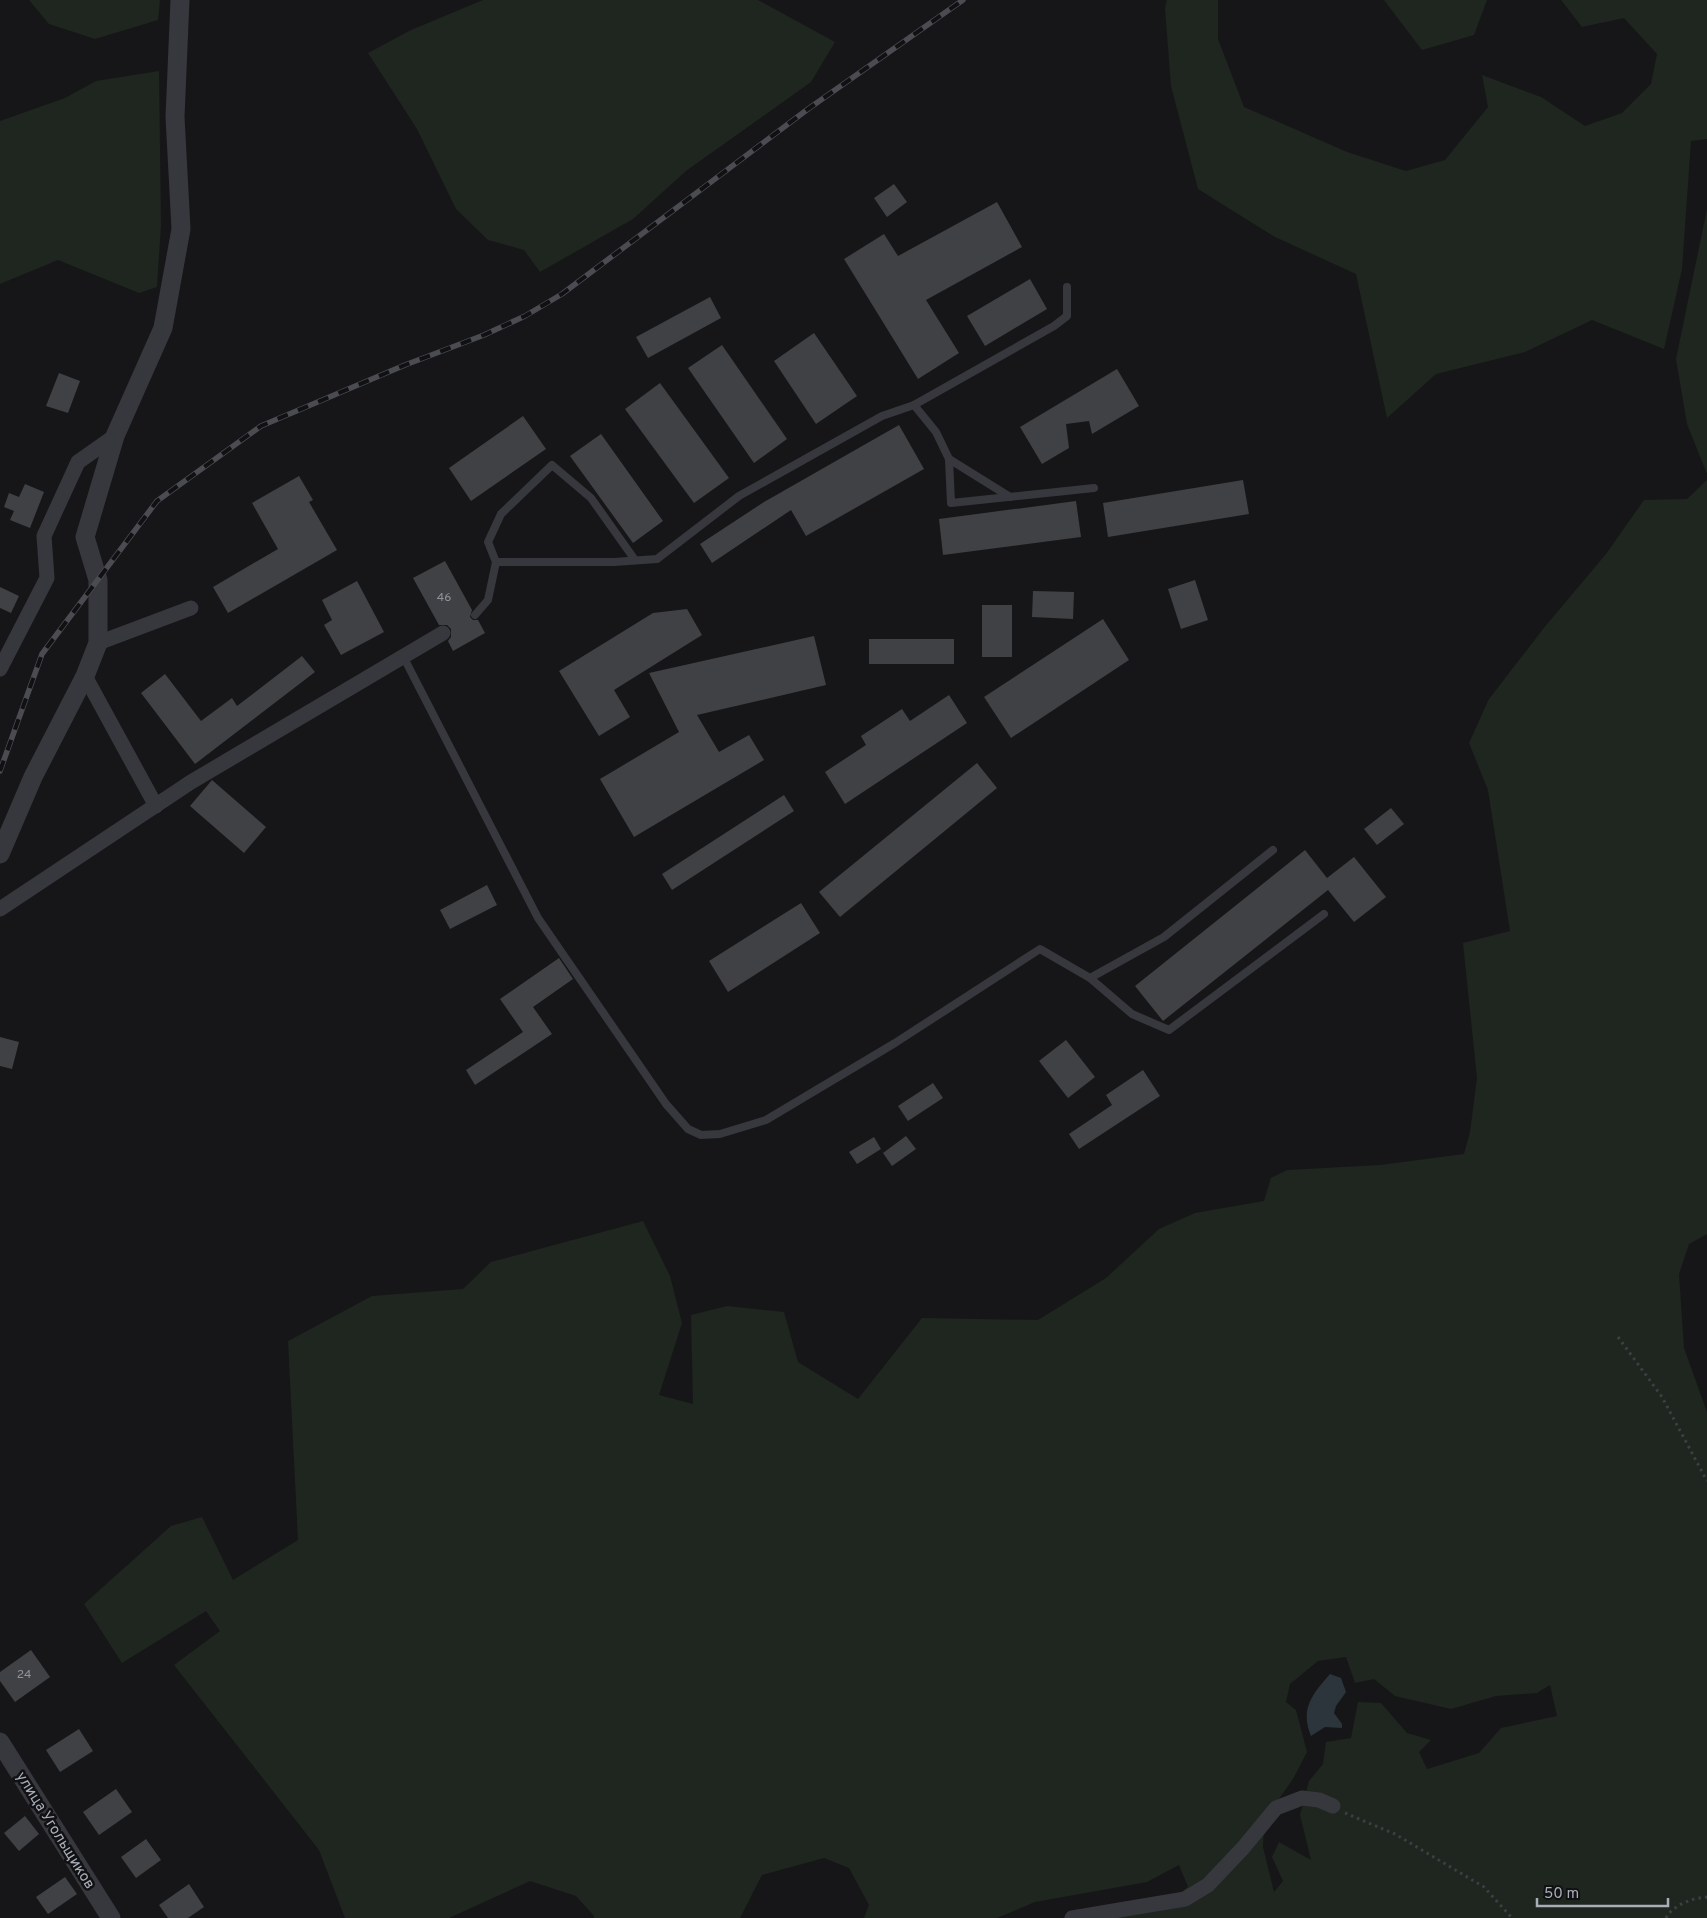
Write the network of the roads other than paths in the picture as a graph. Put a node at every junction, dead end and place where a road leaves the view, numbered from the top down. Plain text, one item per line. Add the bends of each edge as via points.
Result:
1 (180, 0) edge
2 (1067, 287) dead end
3 (914, 405) junction
4 (115, 436) junction
5 (949, 459) junction
6 (1094, 488) dead end
7 (1010, 497) junction
8 (635, 560) junction
9 (496, 562) junction
10 (191, 608) dead end
11 (475, 615) dead end
12 (443, 634) dead end
13 (98, 644) junction
14 (404, 658) junction
15 (0, 669) edge
16 (85, 676) junction
17 (156, 806) junction
18 (1273, 850) dead end
19 (0, 854) edge
20 (0, 909) edge
21 (1324, 914) dead end
22 (1090, 978) junction
23 (0, 1742) edge
24 (1334, 1806) road end
25 (111, 1918) edge
26 (1072, 1918) edge

1 - 4 street via 175,117 181,229 163,328
2 - 3 lane via 1067,316
3 - 5 lane via 936,432
3 - 8 lane via 882,416 738,496 657,559
4 - 13 street via 85,537 98,580
4 - 15 street via 78,462 44,536 47,578
5 - 7 lane
5 - 7 lane via 951,503
6 - 7 lane
8 - 9 lane
8 - 9 lane via 591,498 552,464 501,514 488,542
9 - 11 lane via 488,600
10 - 13 street
12 - 14 street
13 - 16 street
14 - 17 street via 191,782
14 - 22 lane via 538,918 666,1104 688,1129 701,1135 720,1134 766,1120 895,1043 1040,949
16 - 17 street
16 - 19 street via 33,777
17 - 20 street
18 - 22 lane via 1164,937
21 - 22 lane via 1169,1030 1132,1014
23 - 25 street, улица Угольщиков
24 - 26 street via 1302,1798 1276,1808 1208,1885 1185,1899

